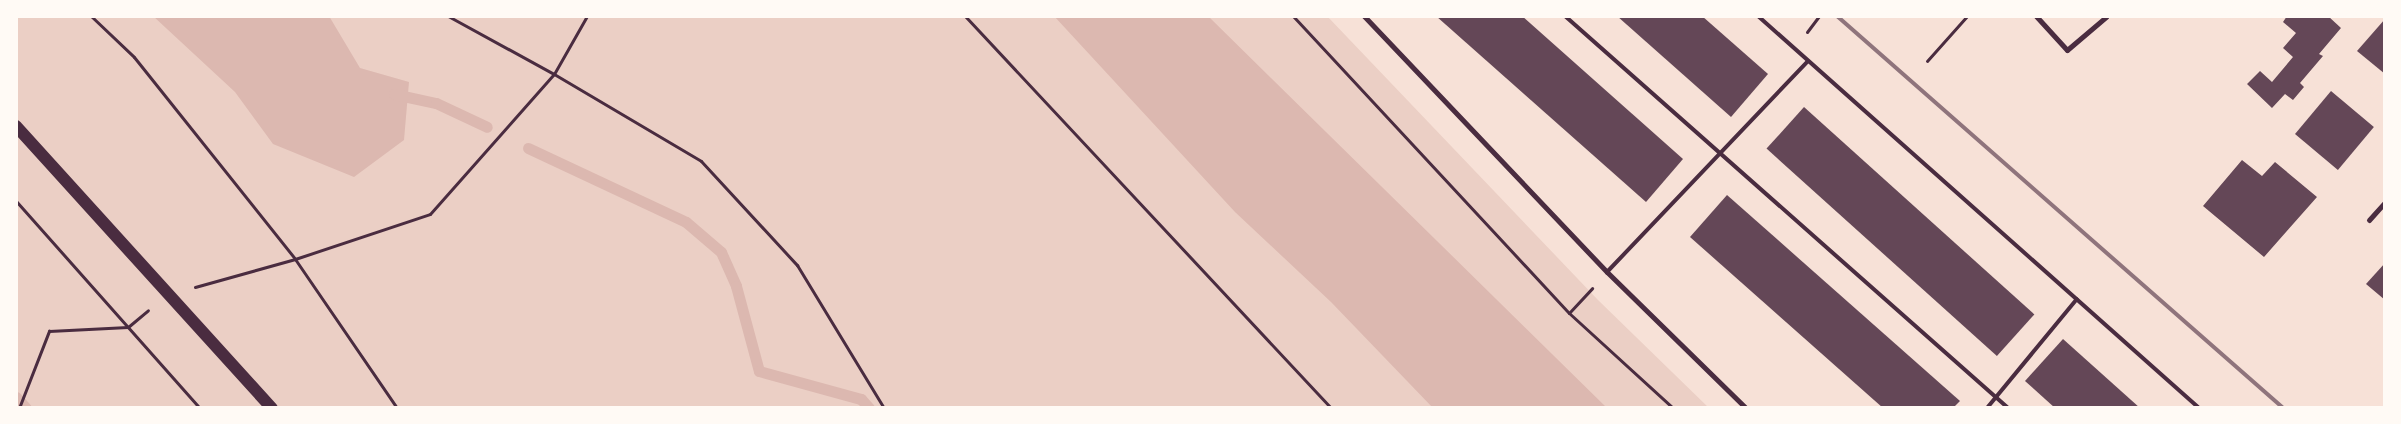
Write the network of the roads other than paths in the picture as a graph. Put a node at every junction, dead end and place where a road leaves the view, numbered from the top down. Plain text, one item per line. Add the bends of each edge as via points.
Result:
1 (1364, 16) edge
2 (1565, 16) edge
3 (1758, 16) edge
4 (2036, 16) edge
5 (2107, 16) edge
6 (1808, 61) junction
7 (16, 126) edge
8 (1720, 155) junction
9 (2385, 202) edge
10 (2369, 220) dead end
11 (1606, 272) junction
12 (2077, 299) junction
13 (1996, 398) junction
14 (272, 408) edge
15 (1746, 408) edge
16 (1987, 408) edge
17 (2008, 408) edge
18 (2199, 408) edge

1 - 11 street
2 - 8 lane
3 - 6 lane
4 - 5 street via 2067,50
6 - 8 lane
6 - 12 lane
7 - 14 main road
8 - 11 lane
8 - 13 lane
9 - 10 street
11 - 15 street
12 - 13 lane
12 - 18 lane
13 - 16 lane
13 - 17 lane

